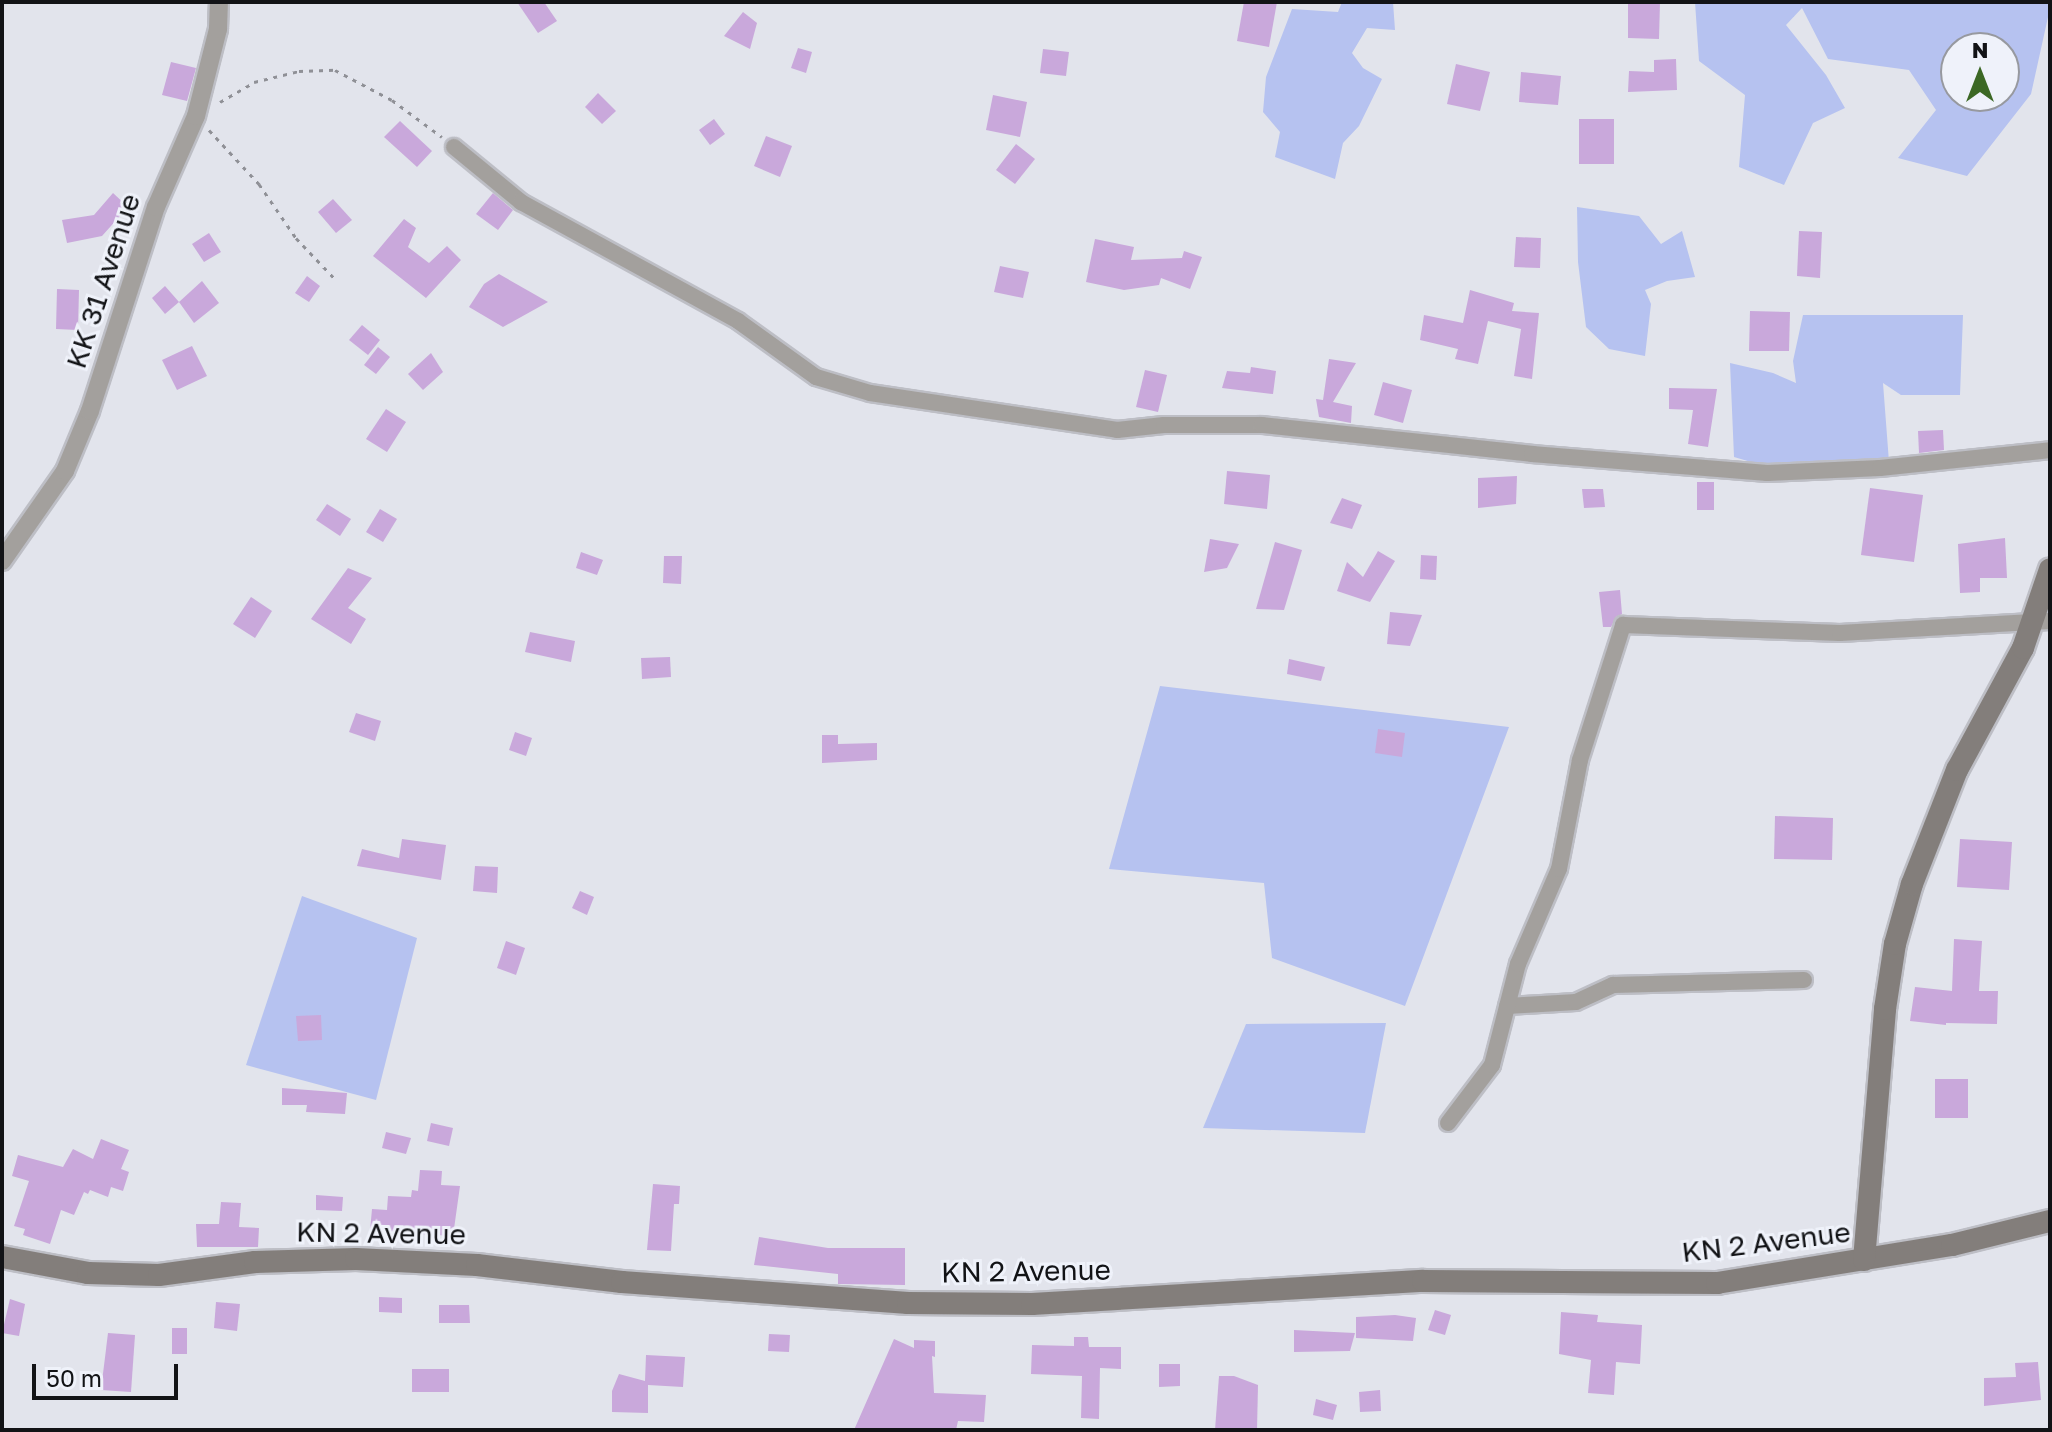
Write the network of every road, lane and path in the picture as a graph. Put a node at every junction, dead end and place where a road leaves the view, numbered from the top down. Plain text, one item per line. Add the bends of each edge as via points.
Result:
1 (219, 2) edge
2 (196, 116) junction
3 (454, 147) joint
4 (336, 280) dead end
5 (2050, 450) edge
6 (2, 561) edge
7 (2050, 569) edge
8 (2042, 621) edge
9 (1804, 980) dead end
10 (1507, 1006) junction
11 (1448, 1123) dead end
12 (2050, 1221) edge
13 (2, 1257) edge
14 (1864, 1260) junction

1 - 2 street, KK 31 Avenue via 218,29
2 - 3 path via 254,82 299,71 335,70 392,100
2 - 4 path
2 - 6 street, KK 31 Avenue via 156,207 90,411 65,471
3 - 5 street via 521,202 738,321 816,377 870,393 1117,430 1262,425 1767,473 1880,468
7 - 8 main road
8 - 10 street via 1840,633 1623,625 1580,760 1559,869 1518,964
8 - 14 main road via 1957,770 1912,884 1895,944
9 - 10 street via 1613,985 1576,1002
10 - 11 street via 1492,1065
12 - 14 main road, KN 2 Avenue
13 - 14 main road, KN 2 Avenue via 88,1273 159,1275 255,1262 387,1260 622,1282 985,1304 1423,1281 1717,1283

